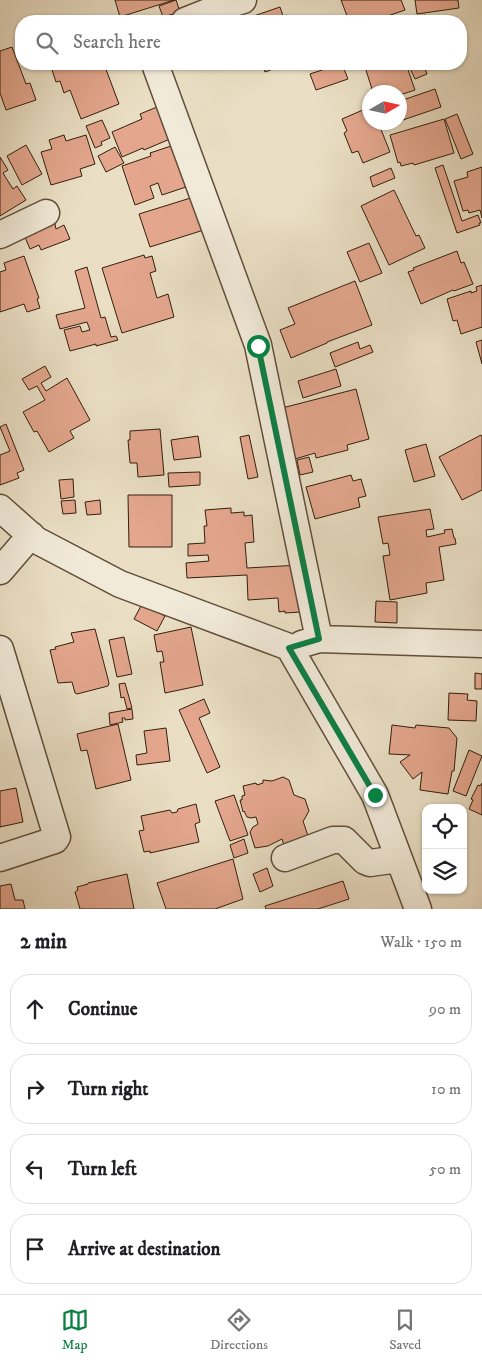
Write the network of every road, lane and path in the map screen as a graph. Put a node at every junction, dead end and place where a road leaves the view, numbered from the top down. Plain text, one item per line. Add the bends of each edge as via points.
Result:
1 (243, 0) edge
2 (200, 15) edge
3 (157, 70) edge
4 (46, 213) dead end
5 (0, 235) edge
6 (0, 508) edge
7 (31, 535) junction
8 (0, 571) edge
9 (319, 639) junction
10 (482, 644) edge
11 (289, 648) junction
12 (0, 649) edge
13 (0, 858) edge
14 (286, 858) dead end
15 (399, 859) junction
16 (418, 909) edge

1 - 2 street
3 - 9 street via 258,346
4 - 5 street
6 - 7 street
7 - 8 street
7 - 11 street via 120,584
9 - 10 street
9 - 11 street
11 - 15 street via 375,795
12 - 13 street via 57,837
14 - 15 street via 333,840 344,840 370,863
15 - 16 street

